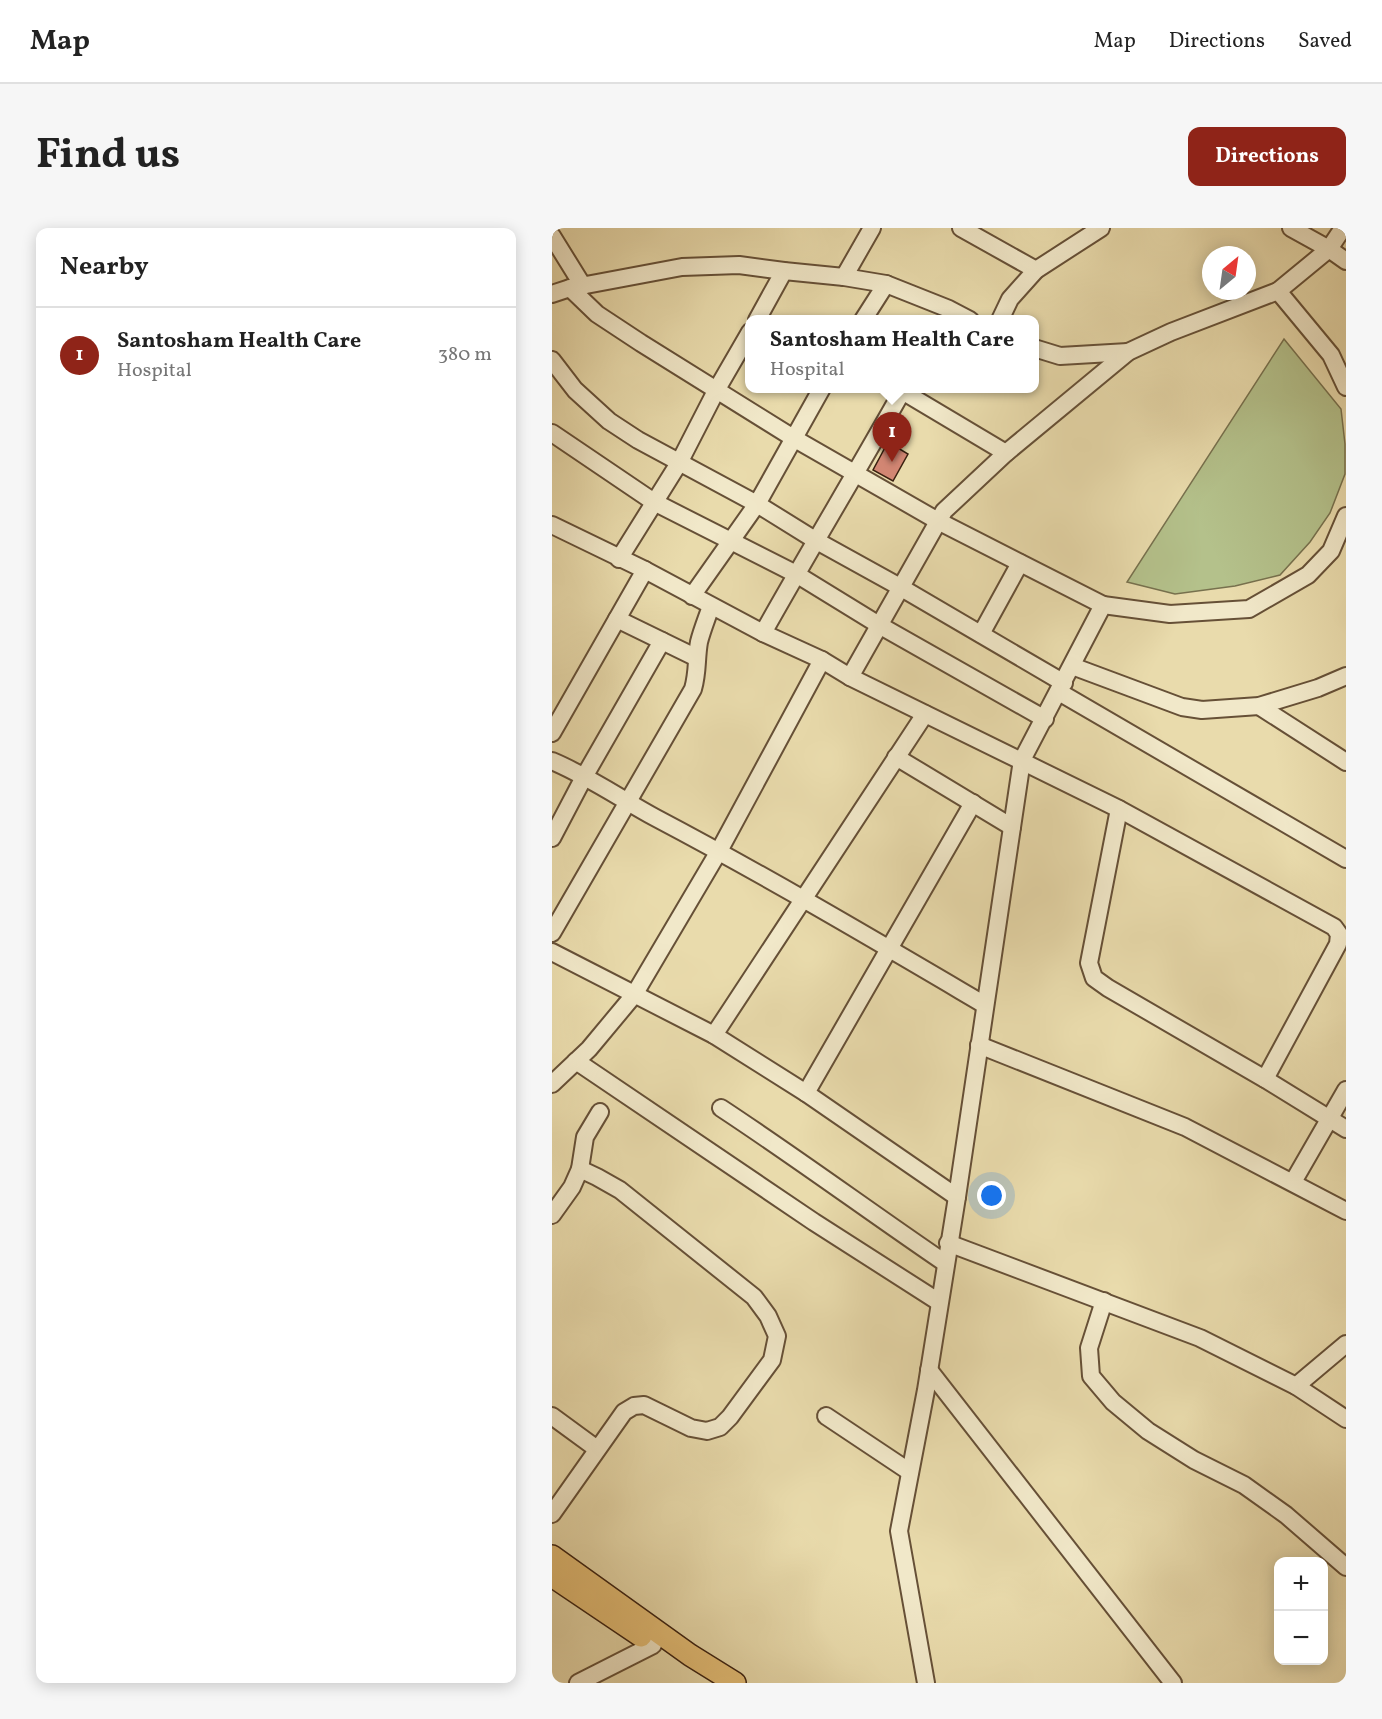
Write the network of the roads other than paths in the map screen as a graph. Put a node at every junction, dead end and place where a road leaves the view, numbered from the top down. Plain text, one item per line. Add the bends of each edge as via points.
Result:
1 (872, 228) edge
2 (961, 228) edge
3 (1101, 228) edge
4 (1291, 228) edge
5 (1343, 228) edge
6 (552, 236) edge
7 (1329, 249) junction
8 (1346, 261) edge
9 (1036, 270) junction
10 (784, 272) junction
11 (844, 277) junction
12 (886, 284) junction
13 (577, 287) junction
14 (1278, 291) junction
15 (552, 294) edge
16 (946, 314) edge
17 (760, 315) edge
18 (866, 315) edge
19 (1002, 315) edge
20 (745, 341) edge
21 (1039, 349) edge
22 (1128, 352) junction
23 (552, 360) edge
24 (1346, 387) edge
25 (717, 389) junction
26 (819, 393) edge
27 (899, 393) edge
28 (908, 393) edge
29 (552, 433) edge
30 (795, 439) junction
31 (1005, 453) junction
32 (679, 463) junction
33 (856, 474) junction
34 (654, 502) junction
35 (757, 504) junction
36 (938, 521) junction
37 (552, 525) edge
38 (1344, 527) edge
39 (731, 540) junction
40 (815, 540) junction
41 (619, 559) junction
42 (1020, 563) junction
43 (645, 570) junction
44 (796, 574) junction
45 (900, 587) junction
46 (692, 596) junction
47 (1103, 605) junction
48 (711, 606) junction
49 (617, 619) junction
50 (879, 625) junction
51 (764, 633) junction
52 (981, 634) junction
53 (662, 641) junction
54 (697, 658) junction
55 (822, 660) junction
56 (1072, 666) junction
57 (1346, 676) edge
58 (850, 677) junction
59 (1061, 688) junction
60 (1259, 706) junction
61 (925, 714) junction
62 (1045, 718) junction
63 (552, 734) edge
64 (896, 757) junction
65 (1022, 760) junction
66 (552, 761) edge
67 (1346, 762) edge
68 (584, 777) junction
69 (628, 802) junction
70 (973, 803) junction
71 (1119, 809) junction
72 (1012, 827) junction
73 (552, 838) edge
74 (719, 851) junction
75 (1346, 859) edge
76 (803, 899) junction
77 (552, 933) edge
78 (889, 949) junction
79 (552, 952) edge
80 (634, 995) junction
81 (985, 1005) junction
82 (714, 1035) junction
83 (979, 1045) junction
84 (576, 1061) junction
85 (1265, 1079) junction
86 (552, 1084) edge
87 (1346, 1090) edge
88 (806, 1093) junction
89 (721, 1108) dead end
90 (600, 1112) dead end
91 (1329, 1119) junction
92 (1346, 1129) edge
93 (580, 1169) junction
94 (1293, 1182) junction
95 (957, 1197) junction
96 (1346, 1211) edge
97 (552, 1215) edge
98 (948, 1243) junction
99 (945, 1263) junction
100 (1104, 1301) junction
101 (939, 1302) junction
102 (1346, 1344) edge
103 (929, 1371) junction
104 (1296, 1386) junction
105 (552, 1416) edge
106 (826, 1416) dead end
107 (1346, 1419) edge
108 (597, 1449) junction
109 (910, 1472) junction
110 (552, 1514) edge
111 (552, 1556) edge
112 (1346, 1567) edge
113 (552, 1576) edge
114 (653, 1645) junction
115 (578, 1683) edge
116 (714, 1683) edge
117 (735, 1683) edge
118 (926, 1683) edge
119 (1173, 1683) edge

1 - 11 street
2 - 9 street
3 - 9 street
4 - 7 street
5 - 7 street
6 - 13 street
7 - 8 street
7 - 14 street
9 - 19 street via 1010,299
10 - 11 street
10 - 13 street via 739,264 682,267
10 - 17 street
11 - 12 street
12 - 16 street
12 - 18 street
13 - 15 street
13 - 25 street via 597,314
14 - 22 street
14 - 24 street via 1331,355
20 - 25 street
21 - 22 street via 1060,356
22 - 31 street
23 - 32 street via 575,390 609,421
25 - 30 street
25 - 32 street
26 - 30 street
27 - 33 street
28 - 31 street
29 - 34 street
30 - 33 street
30 - 35 street
31 - 36 street
32 - 34 street
32 - 35 street
33 - 36 street
33 - 40 street
34 - 39 street
34 - 41 street
35 - 39 street
35 - 40 street
36 - 42 street
36 - 45 street
37 - 41 street
38 - 47 street via 1331,551 1308,574 1249,609 1170,614
39 - 44 street
39 - 46 street
40 - 44 street
40 - 45 street
41 - 43 street
42 - 47 street
42 - 52 street
43 - 46 street
43 - 49 street
44 - 50 street
44 - 51 street
45 - 50 street
45 - 52 street
46 - 48 street
47 - 56 street
48 - 51 street
48 - 54 street
49 - 53 street
49 - 63 street
50 - 58 street
50 - 62 street
51 - 55 street
52 - 59 street
53 - 54 street
53 - 68 street
54 - 69 street via 693,689
55 - 58 street
55 - 74 street
56 - 59 street
56 - 60 street via 1182,707 1202,710
57 - 60 street
58 - 61 street
59 - 62 street
59 - 75 street
60 - 67 street
61 - 64 street
61 - 65 street
62 - 65 street
64 - 70 street
64 - 76 street
65 - 71 street
65 - 72 street
66 - 68 street
68 - 69 street
68 - 73 street
69 - 74 street
69 - 77 street
70 - 72 street
70 - 78 street
71 - 85 street via 1089,963 1094,978
71 - 85 street via 1326,921 1339,934 1338,944
72 - 81 street
74 - 76 street
74 - 80 street
76 - 78 street
76 - 82 street
78 - 81 street
78 - 88 street
79 - 80 street
80 - 82 street
80 - 84 street
81 - 83 street
82 - 88 street
83 - 94 street via 1185,1126
83 - 95 street
84 - 86 street
84 - 101 street
85 - 91 street
87 - 91 street
88 - 95 street
89 - 99 street
90 - 93 street via 585,1137
91 - 92 street
91 - 94 street
93 - 97 street
93 - 108 street via 620,1190 754,1297 777,1336 771,1360 720,1427 707,1431 691,1428 644,1405 634,1406 624,1412
94 - 96 street
95 - 98 street
98 - 99 street
98 - 100 street
99 - 101 street
100 - 104 street via 1200,1338
100 - 112 street via 1089,1348 1091,1376 1113,1402 1148,1431 1244,1485 1287,1515
101 - 103 street
102 - 104 street
103 - 109 street
103 - 119 street
104 - 107 street
105 - 108 street
106 - 109 street
108 - 110 street
109 - 118 street via 899,1531
111 - 117 main road
113 - 114 main road
114 - 115 street
114 - 116 main road

